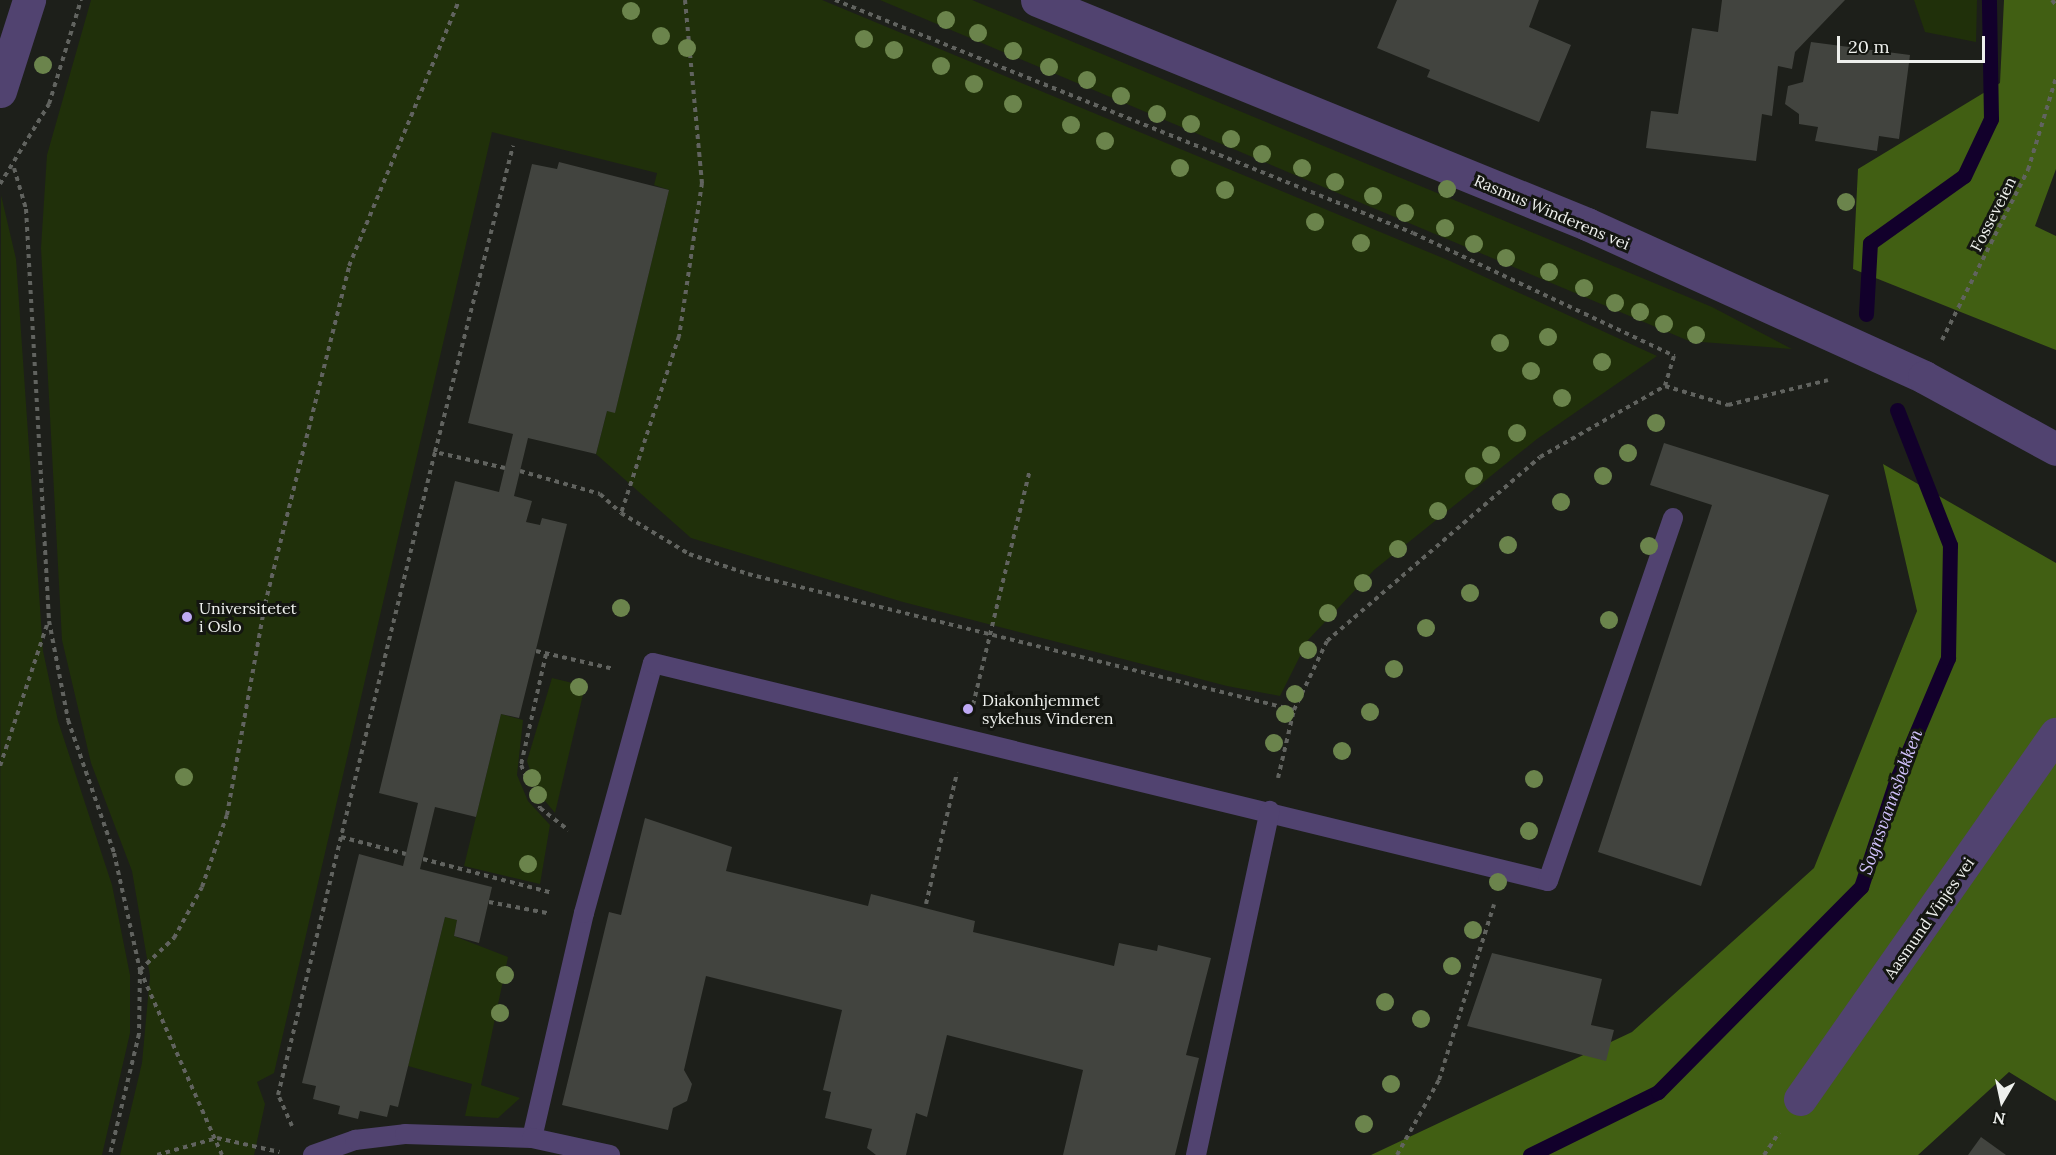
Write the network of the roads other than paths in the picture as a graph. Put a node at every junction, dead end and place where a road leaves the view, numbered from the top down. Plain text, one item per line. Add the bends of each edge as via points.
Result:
1 (29, 0) edge
2 (1037, 0) edge
3 (0, 91) edge
4 (2056, 449) edge
5 (1673, 518) dead end
6 (2056, 734) edge
7 (1270, 811) junction
8 (1800, 1099) dead end
9 (532, 1138) junction
10 (313, 1155) edge
11 (610, 1155) edge
12 (1196, 1155) edge

1 - 3 street
2 - 4 street, Rasmus Winderens vei via 1587,224 1868,353
5 - 7 lane via 1548,881
6 - 8 street, Aasmund Vinjes vei
7 - 9 lane via 653,663 604,853 584,913
7 - 12 lane
9 - 10 lane via 405,1134 354,1140
9 - 11 lane

